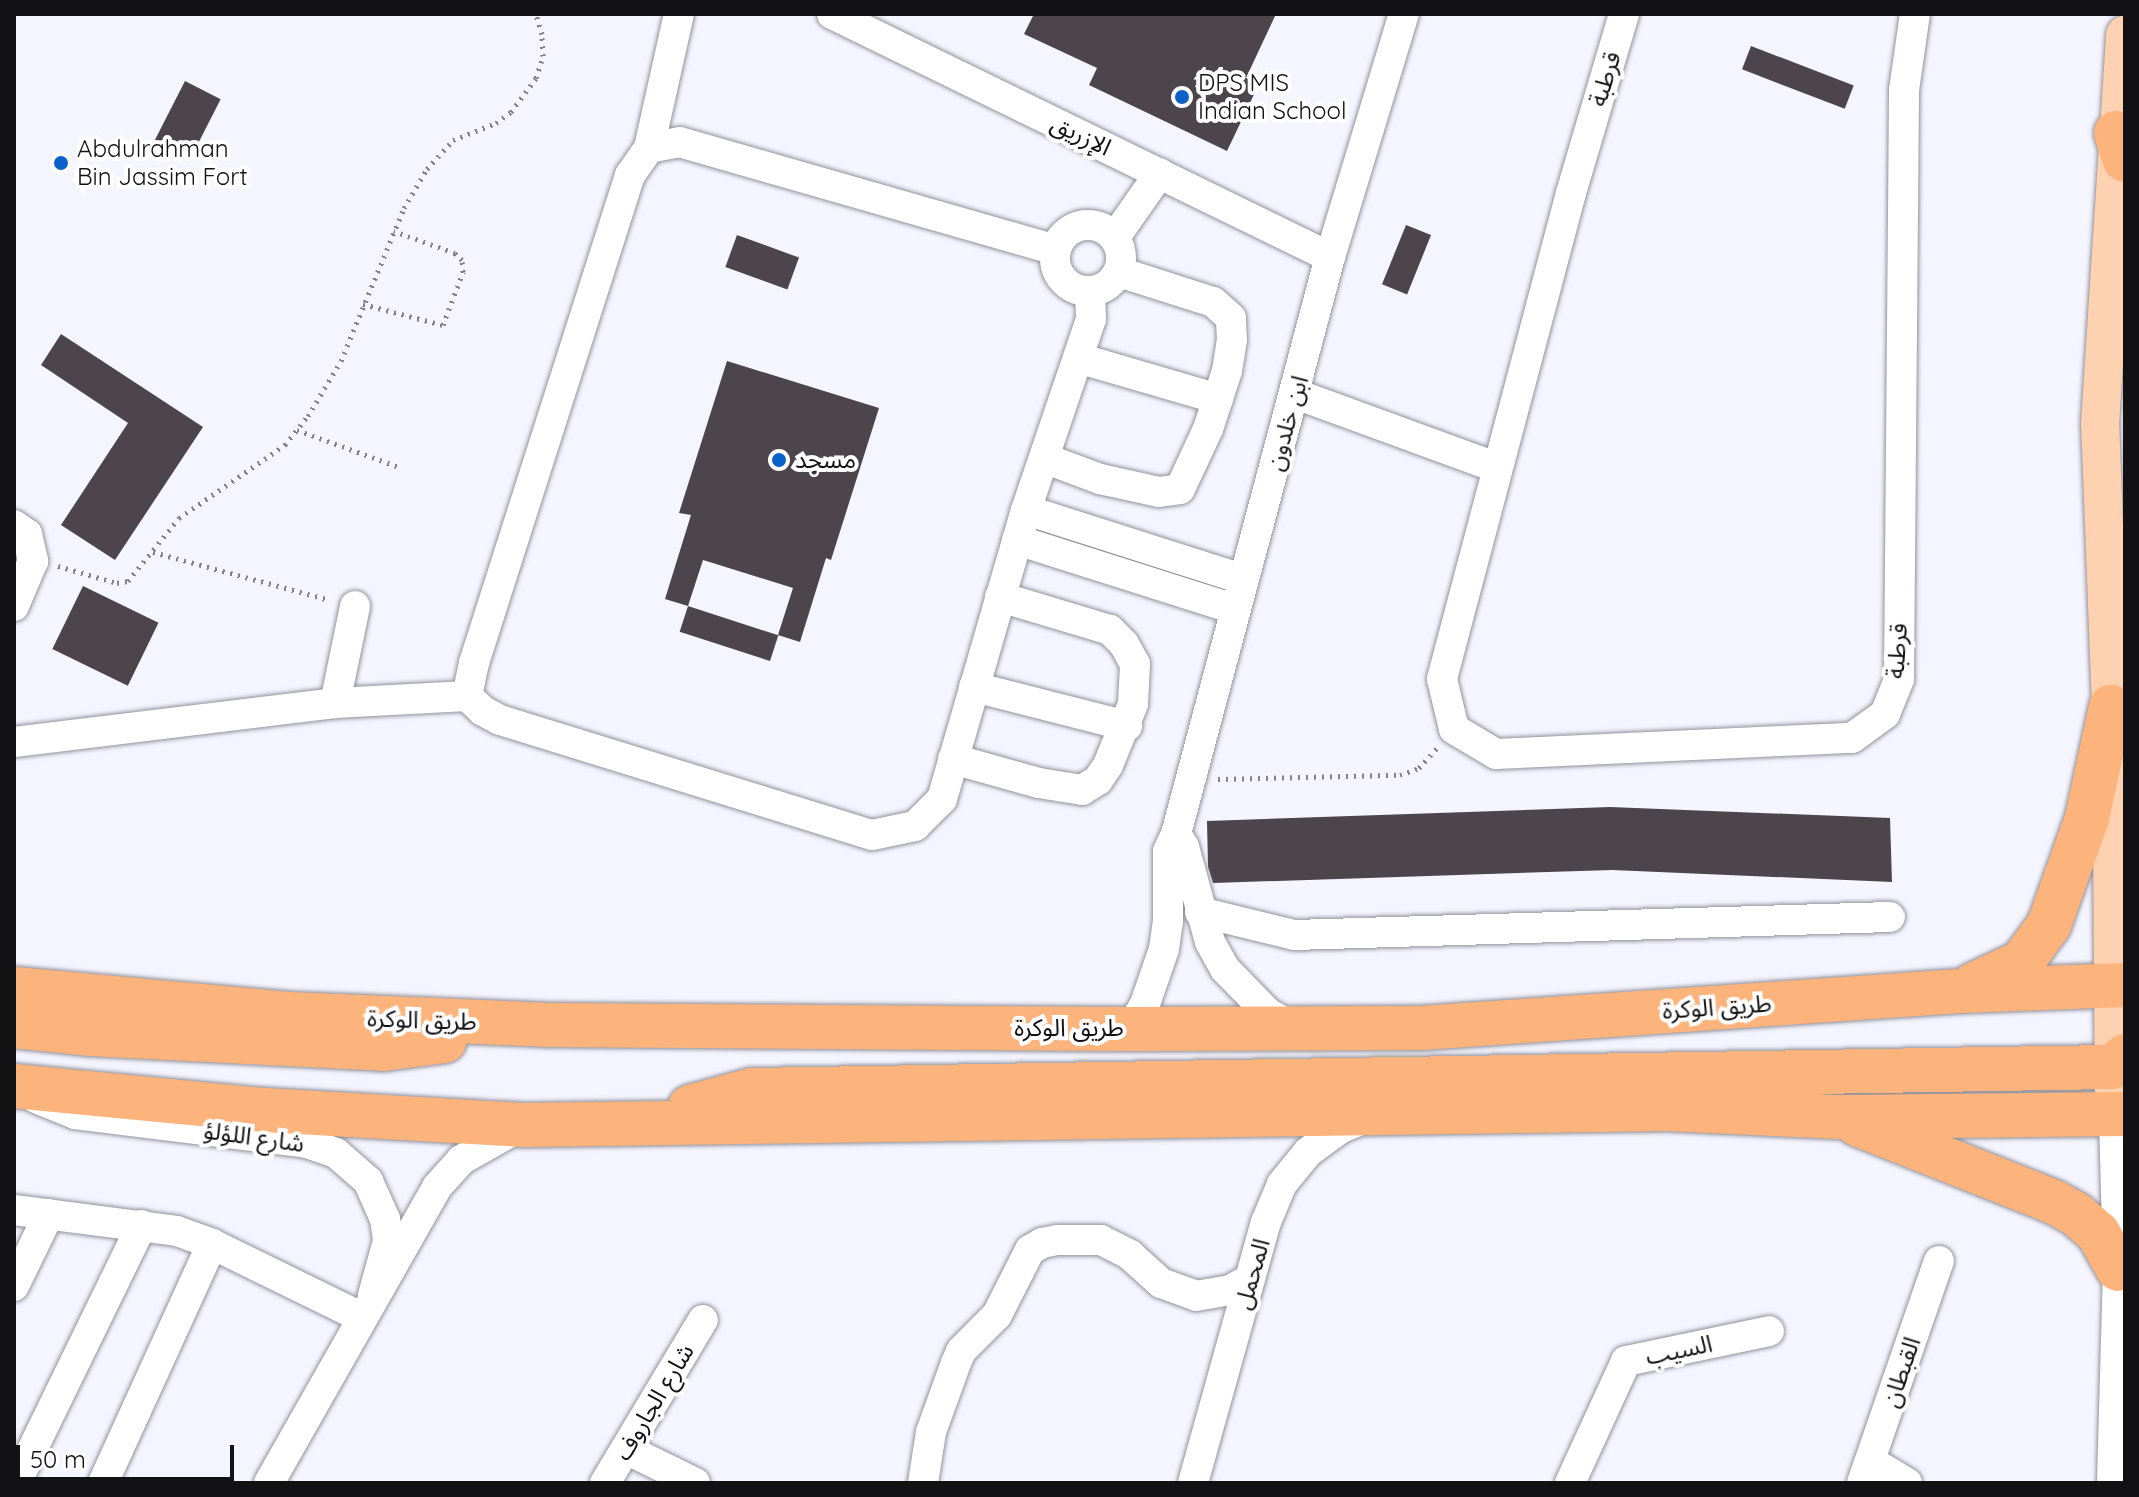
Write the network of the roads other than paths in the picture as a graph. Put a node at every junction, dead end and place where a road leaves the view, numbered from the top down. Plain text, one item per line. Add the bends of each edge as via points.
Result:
1 (679, 14) edge
2 (832, 14) edge
3 (1404, 14) edge
4 (1624, 14) edge
5 (1915, 14) edge
6 (2125, 35) edge
7 (2121, 147) edge
8 (649, 148) junction
9 (1160, 173) junction
10 (1115, 237) junction
11 (1056, 250) junction
12 (1330, 257) junction
13 (1119, 272) junction
14 (1090, 293) junction
15 (1078, 358) junction
16 (1296, 394) junction
17 (1218, 399) junction
18 (1044, 458) junction
19 (1496, 467) junction
20 (1026, 510) junction
21 (14, 525) edge
22 (1017, 540) junction
23 (1242, 579) junction
24 (1000, 597) junction
25 (14, 606) edge
26 (355, 606) road end
27 (1234, 609) junction
28 (974, 687) junction
29 (467, 696) junction
30 (335, 703) junction
31 (2111, 707) junction
32 (1127, 726) junction
33 (14, 742) edge
34 (953, 759) junction
35 (1176, 834) junction
36 (1200, 912) junction
37 (1890, 917) dead end
38 (14, 989) edge
39 (1960, 991) junction
40 (2121, 997) edge
41 (550, 1025) junction
42 (14, 1026) edge
43 (1295, 1028) junction
44 (1130, 1029) junction
45 (14, 1087) edge
46 (2120, 1090) edge
47 (1379, 1113) junction
48 (1840, 1117) junction
49 (626, 1123) junction
50 (524, 1125) junction
51 (14, 1210) edge
52 (49, 1214) junction
53 (142, 1225) junction
54 (212, 1244) junction
55 (1939, 1261) dead end
56 (2118, 1269) junction
57 (1250, 1279) junction
58 (14, 1286) edge
59 (367, 1306) junction
60 (703, 1320) dead end
61 (1769, 1331) dead end
62 (626, 1449) junction
63 (1866, 1472) edge
64 (16, 1483) edge
65 (103, 1483) edge
66 (269, 1483) edge
67 (605, 1483) edge
68 (695, 1483) edge
69 (923, 1483) edge
70 (1193, 1483) edge
71 (1570, 1483) edge
72 (1907, 1483) edge
73 (2112, 1483) edge

1 - 8 street
2 - 9 street, الإزريق
3 - 12 street, ابن خلدون
4 - 19 street, قرطبة
5 - 19 street, قرطبة via 1904,90 1899,679 1885,714 1852,738 1496,754 1454,729 1442,679
6 - 7 main road
7 - 31 main road via 2100,424
8 - 11 street via 680,142
8 - 29 street via 630,175
9 - 10 street
9 - 12 street, الإزريق
10 - 11 street via 1100,227 1082,225 1065,234
10 - 13 street via 1122,254
11 - 14 street via 1056,270 1069,287
12 - 16 street, ابن خلدون
13 - 14 street via 1107,287
13 - 17 street via 1213,302 1231,318 1232,340
14 - 15 street via 1091,319
15 - 17 street
15 - 18 street
16 - 19 street
16 - 23 street, ابن خلدون
17 - 18 street via 1180,489 1159,492 1100,479
18 - 20 street
20 - 22 street
20 - 23 street
21 - 25 street via 27,534 33,561
22 - 24 street
22 - 27 street
23 - 27 street, ابن خلدون
24 - 28 street
24 - 32 street via 1110,630 1124,644 1135,664
26 - 30 street
27 - 35 street, ابن خلدون
28 - 32 street
28 - 34 street
29 - 30 street
29 - 34 street via 500,720 872,835 915,826 942,799
30 - 33 street
31 - 39 highway via 2087,818 2049,925 2022,962
31 - 40 main road
32 - 34 street via 1098,780 1082,790
35 - 36 street
35 - 44 street, ابن خلدون via 1168,851 1164,949 1145,1004
36 - 37 street via 1294,935
36 - 43 street via 1225,969 1268,1013
38 - 41 highway, طريق الوكرة via 289,1014
39 - 40 highway, طريق الوكرة
39 - 43 highway, طريق الوكرة via 1421,1028
40 - 46 main road
41 - 42 highway via 383,1049
41 - 44 highway, طريق الوكرة
43 - 44 highway, طريق الوكرة
45 - 50 highway via 264,1110
45 - 59 street, شارع اللؤلؤ via 75,1114 307,1143 336,1153 368,1181 385,1219 388,1241
46 - 48 highway
46 - 49 highway via 752,1090
46 - 56 street
47 - 48 highway via 1668,1109
47 - 49 highway
47 - 57 street, المحمل via 1341,1128 1308,1152 1282,1184
48 - 56 highway via 2065,1208 2098,1233
49 - 50 highway
50 - 59 street, شارع اللؤلؤ via 493,1140 437,1187
51 - 52 street
52 - 53 street
52 - 58 street
53 - 54 street
53 - 64 street
54 - 59 street
54 - 65 street
55 - 63 street, القبطان
56 - 73 street
57 - 69 street via 1230,1290 1196,1296 1161,1283 1130,1255 1101,1240 1057,1240 1030,1250 997,1315 961,1351 931,1432
57 - 70 street, المحمل
59 - 66 street, شارع اللؤلؤ
60 - 62 street, شارع الجاروف
61 - 71 street, السيب via 1626,1361
62 - 67 street, شارع الجاروف
62 - 68 street
63 - 72 street

